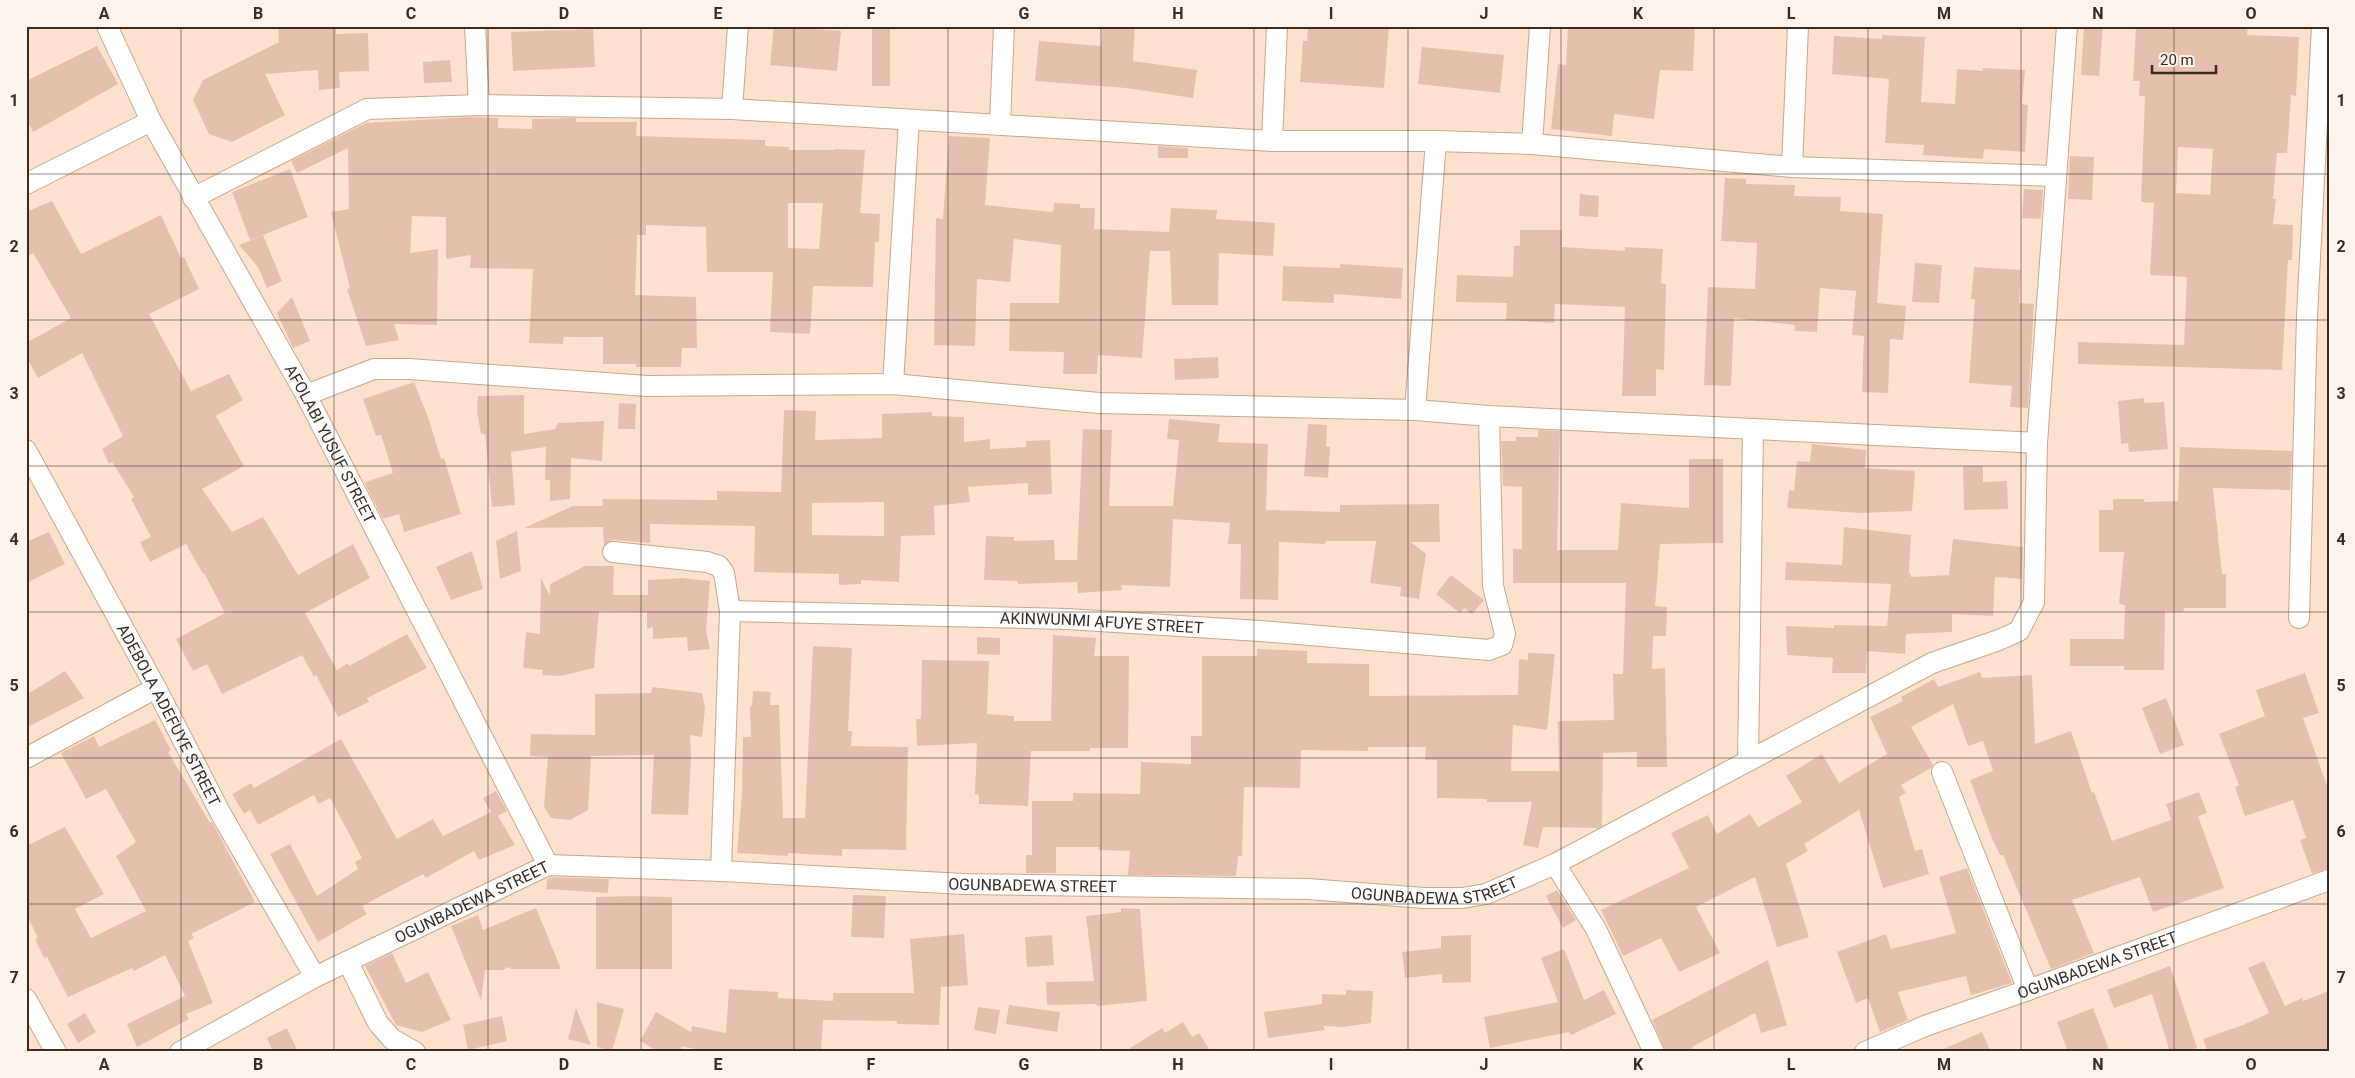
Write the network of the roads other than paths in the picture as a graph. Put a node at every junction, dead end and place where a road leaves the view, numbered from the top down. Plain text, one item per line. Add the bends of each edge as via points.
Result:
1 (107, 26) edge
2 (475, 26) edge
3 (738, 26) edge
4 (1004, 26) edge
5 (1277, 26) edge
6 (1540, 26) edge
7 (1798, 26) edge
8 (2067, 26) edge
9 (2322, 26) edge
10 (479, 105) junction
11 (732, 109) junction
12 (909, 120) junction
13 (151, 121) junction
14 (1000, 124) junction
15 (1272, 141) junction
16 (1436, 141) junction
17 (1532, 144) junction
18 (1792, 167) junction
19 (2056, 176) junction
20 (26, 184) edge
21 (193, 198) junction
22 (893, 384) junction
23 (306, 395) junction
24 (1415, 410) junction
25 (1490, 416) junction
26 (1753, 430) junction
27 (2037, 443) junction
28 (26, 450) edge
29 (613, 552) dead end
30 (730, 611) junction
31 (2298, 618) dead end
32 (156, 688) junction
33 (26, 758) edge
34 (1748, 761) junction
35 (1942, 772) dead end
36 (1555, 864) junction
37 (548, 865) junction
38 (721, 871) junction
39 (2329, 880) edge
40 (348, 962) junction
41 (315, 977) junction
42 (2028, 990) junction
43 (26, 999) edge
44 (56, 1052) edge
45 (180, 1052) edge
46 (415, 1052) edge
47 (1654, 1052) edge
48 (1865, 1052) edge

1 - 13 street, AFOLABI YUSUF STREET
2 - 10 street
3 - 11 street
4 - 14 street
5 - 15 street
6 - 17 street
7 - 18 street
8 - 19 street, OGUNBADEWA STREET
9 - 31 street via 2307,316
10 - 11 street
10 - 21 street via 368,108
11 - 12 street
12 - 14 street
12 - 22 street
13 - 20 street
13 - 21 street, AFOLABI YUSUF STREET
14 - 15 street
15 - 16 street
16 - 17 street
16 - 24 street
17 - 18 street
18 - 19 street
19 - 27 street, OGUNBADEWA STREET
21 - 23 street, AFOLABI YUSUF STREET
22 - 23 street via 647,386 374,369
22 - 24 street via 1099,403
23 - 37 street, AFOLABI YUSUF STREET
24 - 25 street
25 - 26 street
25 - 30 street, AKINWUNMI AFUYE STREET via 1493,586 1505,634 1502,645 1489,650 1077,620
26 - 27 street
26 - 34 street
27 - 34 street, OGUNBADEWA STREET via 2034,602 2018,631 1932,663
28 - 32 street, ADEBOLA ADEFUYE STREET
29 - 30 street via 719,566 724,573
30 - 38 street
32 - 33 street
32 - 41 street, ADEBOLA ADEFUYE STREET via 221,814
34 - 36 street, OGUNBADEWA STREET
35 - 42 street
36 - 38 street, OGUNBADEWA STREET via 1486,894 1462,898 1308,888 964,884
36 - 47 street via 1596,929
37 - 38 street, OGUNBADEWA STREET
37 - 40 street, OGUNBADEWA STREET
39 - 42 street, OGUNBADEWA STREET
40 - 41 street, OGUNBADEWA STREET
40 - 46 street via 378,1023 392,1039
41 - 45 street, OGUNBADEWA STREET
42 - 48 street, OGUNBADEWA STREET via 1924,1026
43 - 44 street

